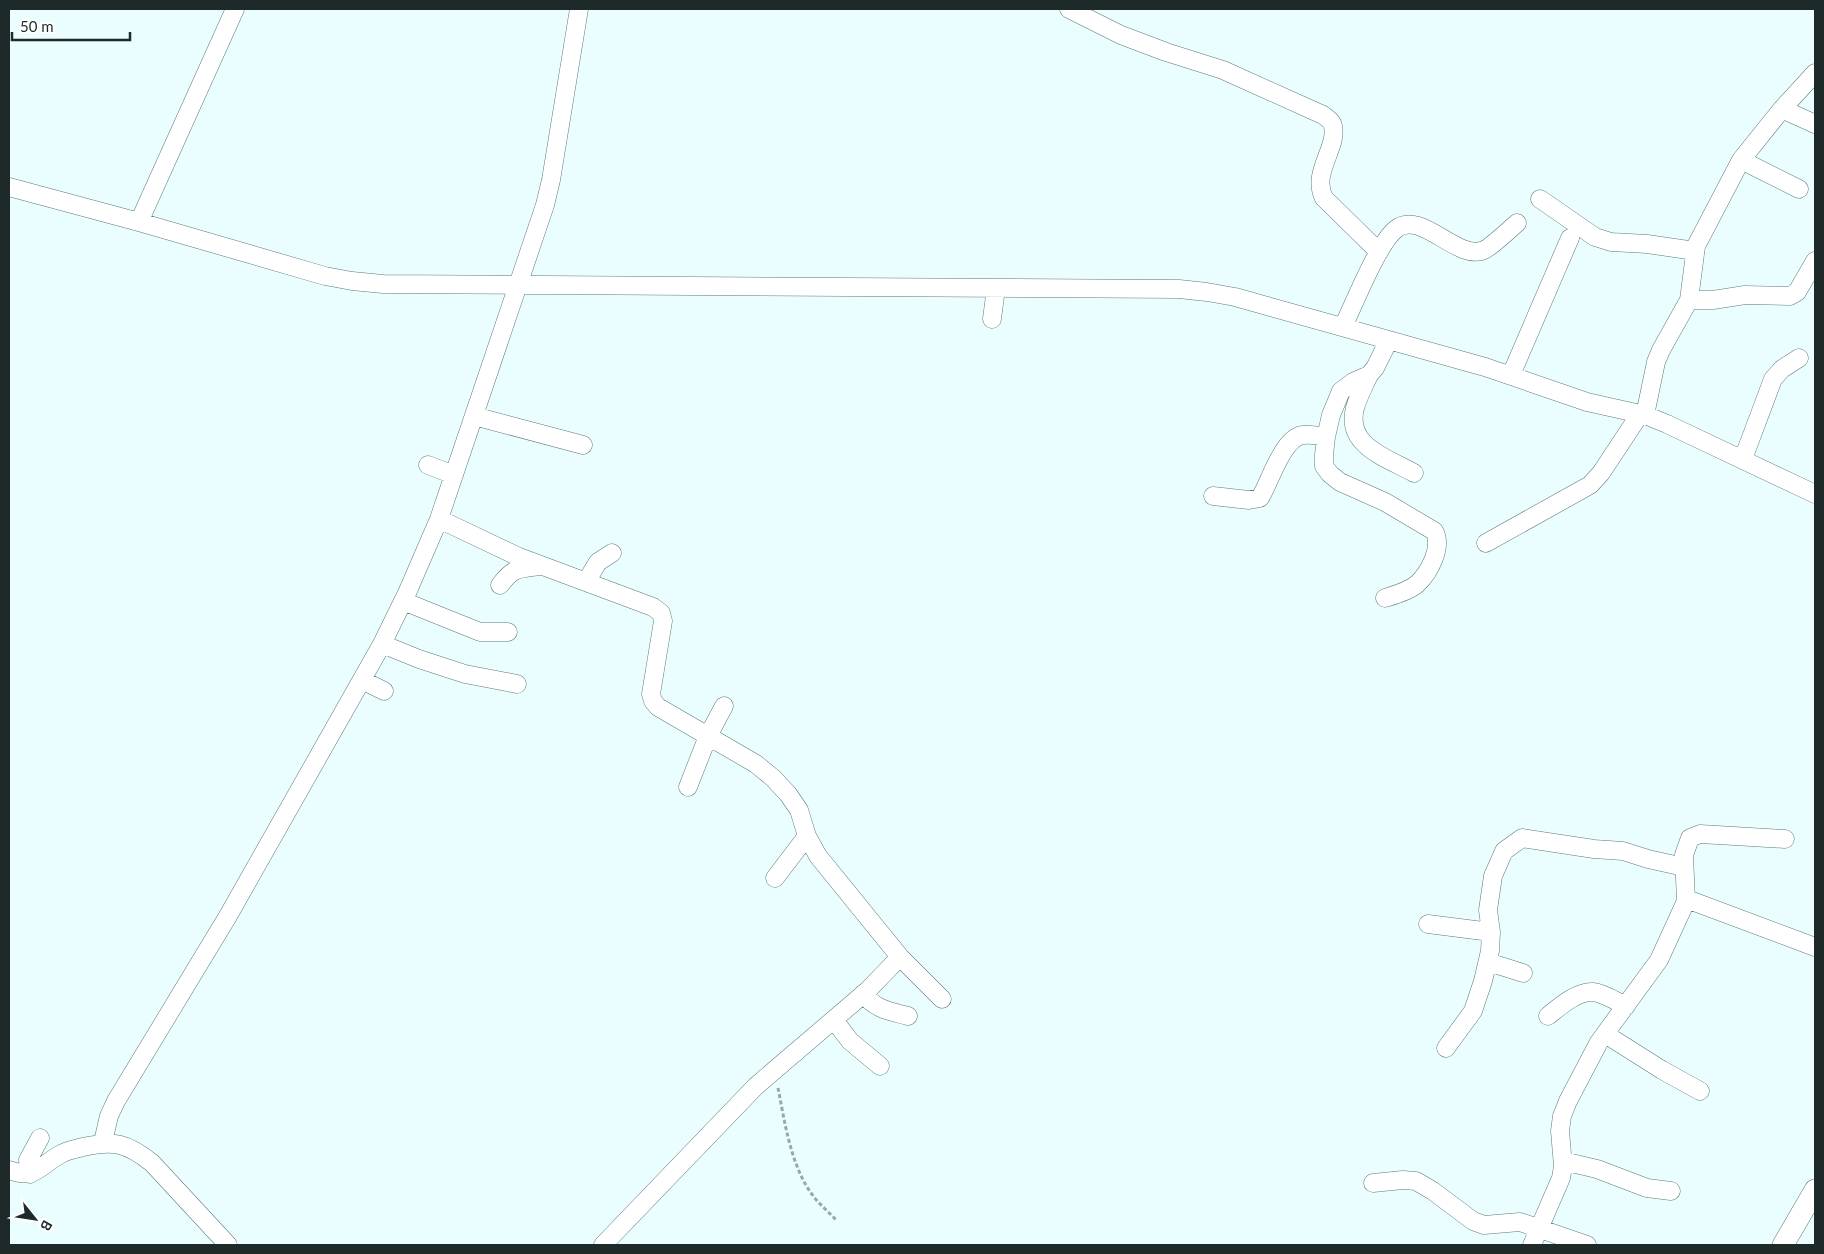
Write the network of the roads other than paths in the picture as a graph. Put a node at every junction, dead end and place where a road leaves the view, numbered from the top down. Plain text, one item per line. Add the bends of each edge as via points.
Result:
1 (235, 9) edge
2 (579, 9) edge
3 (1069, 9) edge
4 (1815, 73) edge
5 (1782, 109) junction
6 (1815, 124) edge
7 (1741, 160) junction
8 (9, 187) edge
9 (1799, 190) dead end
10 (1540, 199) dead end
11 (139, 222) junction
12 (1517, 223) dead end
13 (1570, 238) dead end
14 (1695, 251) junction
15 (1379, 252) junction
16 (1815, 261) edge
17 (519, 285) junction
18 (996, 288) junction
19 (1689, 300) junction
20 (992, 319) dead end
21 (1343, 327) junction
22 (1389, 340) junction
23 (1799, 358) dead end
24 (1511, 375) junction
25 (1369, 376) junction
26 (1642, 415) junction
27 (474, 416) junction
28 (1326, 437) junction
29 (583, 445) dead end
30 (1743, 460) junction
31 (428, 464) dead end
32 (1414, 473) dead end
33 (454, 475) junction
34 (1815, 494) edge
35 (1212, 496) dead end
36 (439, 519) junction
37 (1486, 543) dead end
38 (612, 553) dead end
39 (542, 566) junction
40 (586, 582) junction
41 (500, 585) dead end
42 (1385, 598) dead end
43 (403, 601) junction
44 (508, 632) dead end
45 (382, 644) junction
46 (362, 680) junction
47 (517, 684) dead end
48 (384, 691) dead end
49 (724, 706) dead end
50 (708, 736) junction
51 (688, 788) dead end
52 (807, 836) junction
53 (1785, 839) dead end
54 (1684, 867) junction
55 (775, 878) dead end
56 (1686, 901) junction
57 (1428, 924) dead end
58 (1491, 932) junction
59 (1815, 947) edge
60 (900, 957) junction
61 (1488, 962) junction
62 (1523, 973) dead end
63 (863, 994) junction
64 (942, 999) dead end
65 (1626, 1006) junction
66 (908, 1016) dead end
67 (1548, 1016) dead end
68 (834, 1020) junction
69 (1605, 1034) junction
70 (1446, 1048) dead end
71 (880, 1066) dead end
72 (1700, 1090) dead end
73 (40, 1138) dead end
74 (104, 1142) junction
75 (1563, 1161) junction
76 (9, 1170) edge
77 (30, 1174) junction
78 (1373, 1183) dead end
79 (1815, 1190) edge
80 (1671, 1191) dead end
81 (1535, 1237) edge
82 (228, 1245) edge
83 (603, 1245) edge
84 (1587, 1245) edge
85 (1783, 1245) edge

1 - 11 street
2 - 17 street via 551,180
3 - 15 street via 1134,40 1222,70 1330,120 1333,135 1320,190 1324,198
4 - 5 street
5 - 6 street
5 - 7 street
7 - 9 street
7 - 14 street
8 - 11 street
10 - 14 street via 1595,237 1611,242
11 - 17 street via 352,281
12 - 15 street via 1485,250 1476,252 1410,224 1397,228
13 - 24 street
14 - 19 street
15 - 21 street
16 - 19 street via 1797,292 1790,296 1745,294 1713,300
17 - 18 street
17 - 27 street
18 - 20 street
18 - 21 street via 1207,292
19 - 26 street via 1656,362
21 - 22 street
22 - 24 street
22 - 25 street
23 - 30 street via 1773,379
24 - 26 street via 1587,402
25 - 28 street via 1353,382 1342,391 1331,415
25 - 32 street via 1355,407 1355,433 1367,447
26 - 30 street
26 - 37 street via 1590,485
27 - 29 street
27 - 33 street
28 - 35 street via 1303,435 1288,443 1260,498
28 - 42 street via 1324,466 1330,474 1434,530 1438,536 1438,545 1426,574 1416,585
30 - 34 street
31 - 33 street
33 - 36 street
36 - 39 street
36 - 43 street
38 - 40 street via 598,562
39 - 40 street
39 - 41 street via 517,568
40 - 50 street via 661,612 663,621 651,694 653,701
43 - 44 street via 480,632
43 - 45 street
45 - 46 street
45 - 47 street via 465,674
46 - 48 street
46 - 74 street via 228,916 116,1101 109,1116
49 - 50 street
50 - 51 street
50 - 52 street via 756,764 773,778 799,810
52 - 55 street
52 - 60 street via 818,856
53 - 54 street via 1700,834 1690,838
54 - 56 street
54 - 58 street via 1623,851 1522,838 1504,851 1493,876 1488,910
56 - 59 street via 1692,900
56 - 65 street via 1659,960
57 - 58 street
58 - 61 street
60 - 63 street
60 - 64 street
61 - 62 street
61 - 70 street via 1473,1011
63 - 66 street via 882,1009
63 - 68 street
65 - 67 street via 1602,994 1587,992 1567,1001
65 - 69 street
68 - 71 street via 850,1041
68 - 83 street via 741,1100
69 - 72 street
69 - 75 street via 1562,1116
73 - 77 street via 28,1160
74 - 77 street via 61,1154
74 - 82 street via 140,1153
75 - 80 street via 1597,1169 1647,1188
75 - 81 street via 1562,1178
76 - 77 street
78 - 81 street via 1416,1181 1472,1221 1484,1224 1520,1222
79 - 85 main road
81 - 84 street

